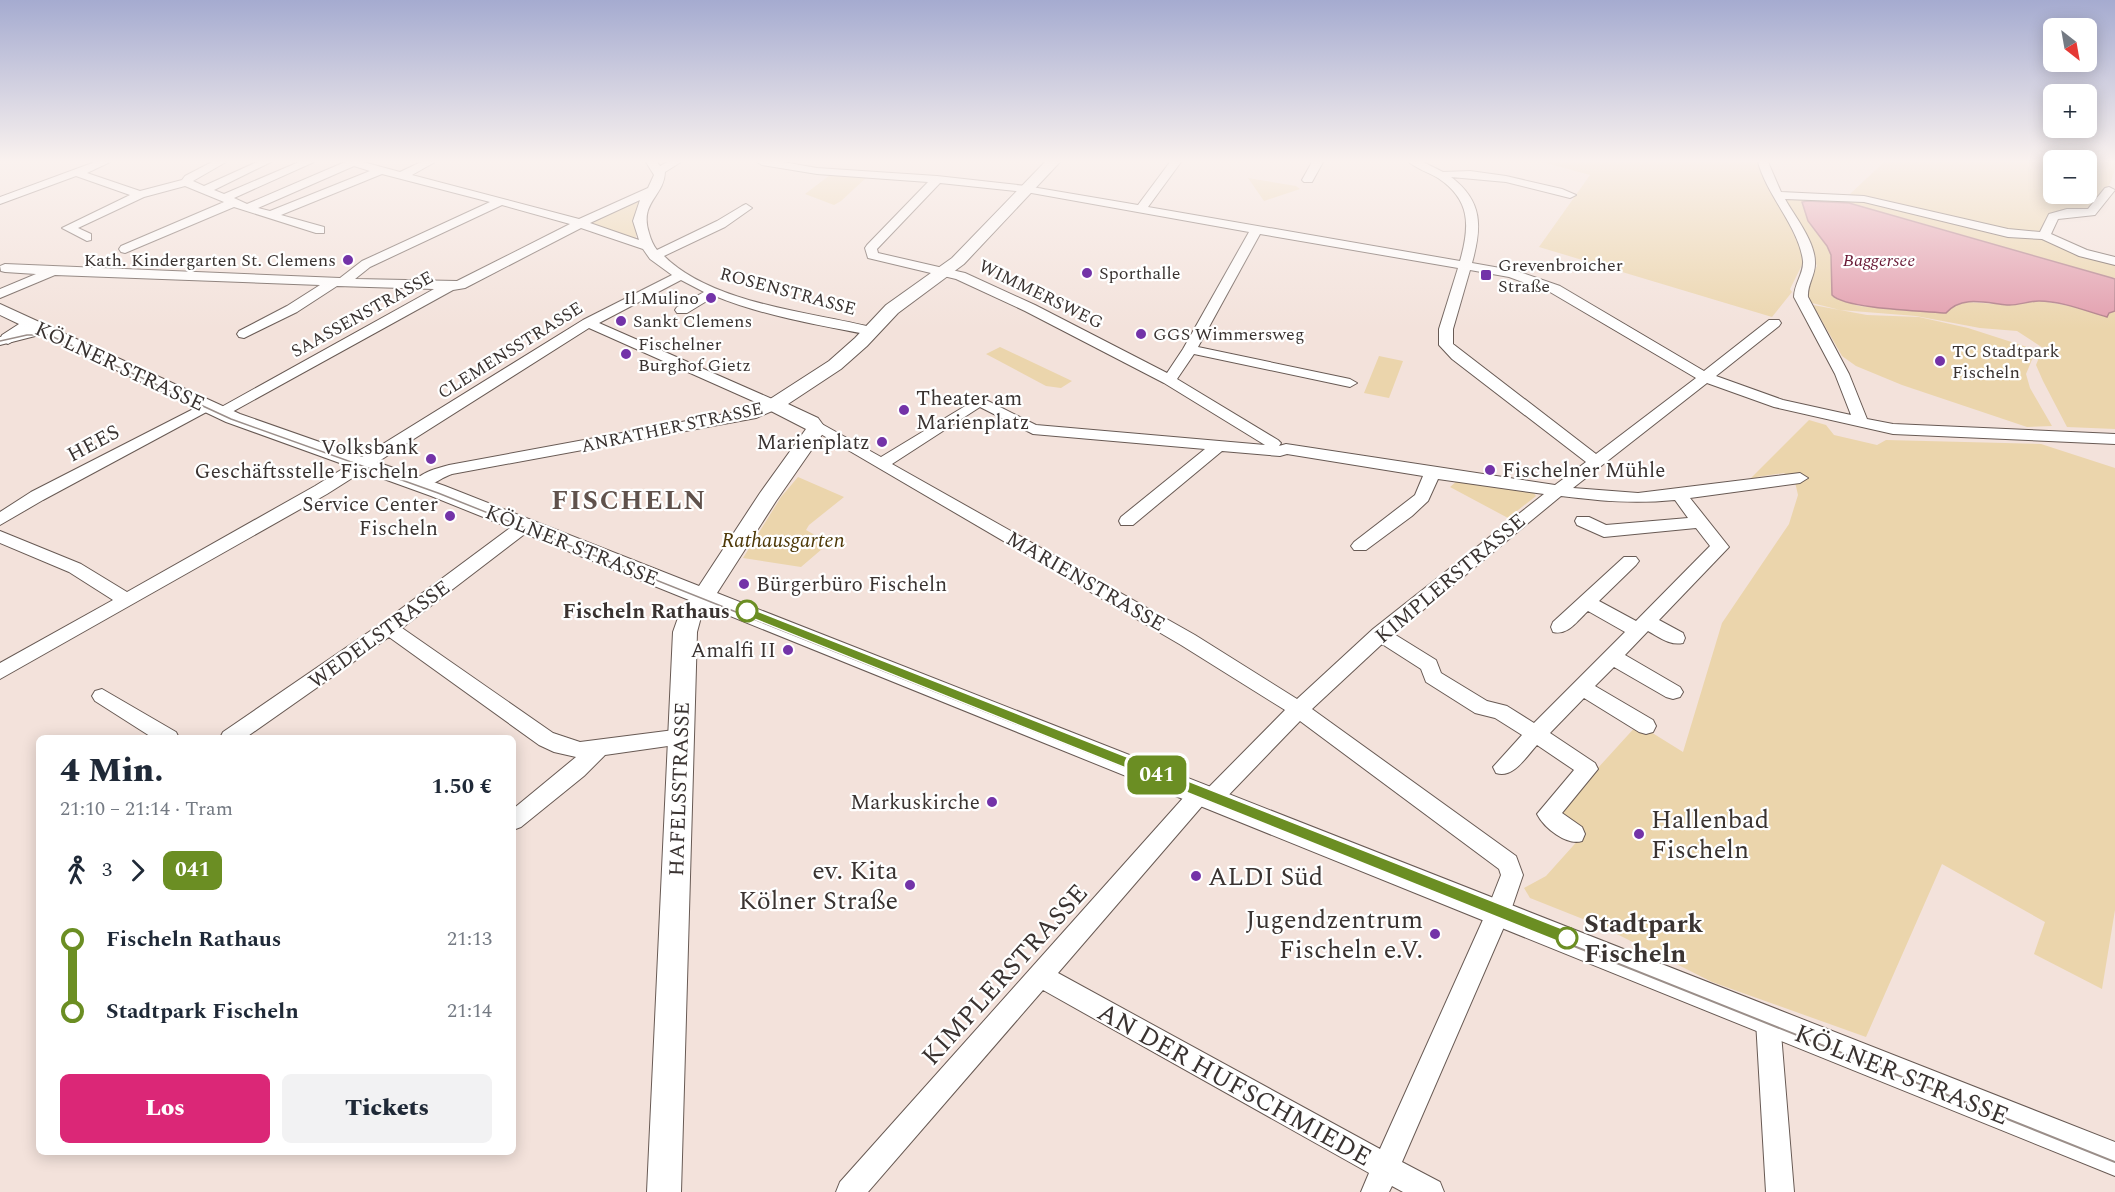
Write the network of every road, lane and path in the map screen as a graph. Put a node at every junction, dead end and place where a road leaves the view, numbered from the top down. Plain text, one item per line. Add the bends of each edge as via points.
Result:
1 (91, 218) edge
2 (193, 218) edge
3 (279, 218) edge
4 (466, 218) edge
5 (558, 218) edge
6 (593, 218) edge
7 (641, 218) edge
8 (731, 218) edge
9 (900, 218) edge
10 (999, 218) edge
11 (1184, 218) edge
12 (1473, 218) edge
13 (1789, 218) edge
14 (1942, 218) edge
15 (2053, 218) edge
16 (579, 224) junction
17 (320, 230) dead end
18 (1256, 230) junction
19 (2044, 236) junction
20 (87, 237) dead end
21 (644, 243) junction
22 (125, 249) dead end
23 (654, 256) junction
24 (2115, 261) edge
25 (1465, 266) junction
26 (5, 268) dead end
27 (53, 271) junction
28 (945, 272) junction
29 (681, 276) junction
30 (338, 282) junction
31 (450, 286) junction
32 (714, 291) junction
33 (0, 294) edge
34 (0, 309) edge
35 (682, 310) dead end
36 (588, 323) junction
37 (1774, 323) dead end
38 (35, 327) junction
39 (870, 331) junction
40 (244, 334) dead end
41 (4, 340) edge
42 (1190, 349) junction
43 (1707, 378) junction
44 (1169, 380) junction
45 (1350, 383) dead end
46 (774, 405) junction
47 (214, 409) junction
48 (1861, 422) junction
49 (815, 426) junction
50 (2115, 439) edge
51 (1219, 445) junction
52 (1278, 447) junction
53 (1596, 462) junction
54 (882, 463) junction
55 (364, 464) junction
56 (1432, 473) junction
57 (1800, 478) dead end
58 (420, 484) junction
59 (1557, 490) junction
60 (1679, 495) junction
61 (0, 520) edge
62 (1127, 521) dead end
63 (1583, 521) dead end
64 (1700, 522) junction
65 (524, 526) junction
66 (0, 537) edge
67 (1360, 546) dead end
68 (1630, 561) dead end
69 (704, 597) junction
70 (127, 600) junction
71 (1587, 602) junction
72 (1643, 626) junction
73 (1560, 627) dead end
74 (389, 628) junction
75 (1380, 634) junction
76 (1676, 638) dead end
77 (1612, 657) junction
78 (0, 672) edge
79 (1582, 687) junction
80 (1673, 692) dead end
81 (102, 696) dead end
82 (1298, 708) junction
83 (1646, 726) dead end
84 (1536, 734) junction
85 (164, 735) edge
86 (234, 735) edge
87 (682, 737) junction
88 (598, 749) junction
89 (1503, 767) dead end
90 (1206, 796) junction
91 (516, 819) edge
92 (1575, 834) dead end
93 (1500, 908) junction
94 (1041, 976) junction
95 (1768, 1021) junction
96 (2115, 1159) edge
97 (1385, 1168) junction
98 (664, 1192) edge
99 (850, 1192) edge
100 (1375, 1192) edge
101 (1430, 1192) edge
102 (1780, 1192) edge

1 - 20 street via 68,228
2 - 22 street
3 - 17 street
4 - 30 street via 366,264
5 - 16 street
6 - 16 street, SAASSENSTRASSE
7 - 21 street
8 - 23 street
9 - 28 street, WIMMERSWEG via 870,251 878,258
10 - 28 main road, ANRATHER STRASSE
11 - 18 street
12 - 25 street
13 - 48 street via 1809,261 1800,285 1801,297 1842,374
14 - 19 street via 2008,233
15 - 19 street
16 - 21 street
16 - 31 street, SAASSENSTRASSE via 460,285
18 - 25 street
18 - 42 street
19 - 24 street via 2083,253
21 - 23 street, ROSENSTRASSE
23 - 29 street, ROSENSTRASSE
25 - 43 street via 1536,281
25 - 53 street via 1445,329 1446,345
26 - 27 street
27 - 30 street
27 - 33 street
28 - 39 main road, ANRATHER STRASSE via 892,309
28 - 44 street, WIMMERSWEG via 1029,308
29 - 32 street, ROSENSTRASSE
29 - 36 street, CLEMENSSTRASSE
30 - 31 street
30 - 40 street
31 - 47 street, SAASSENSTRASSE
32 - 35 street
32 - 39 street, ROSENSTRASSE via 782,312
34 - 38 main road, KÖLNER STRASSE
36 - 46 street, MARIENSTRASSE
36 - 55 street, CLEMENSSTRASSE
37 - 43 street, KIMPLERSTRASSE
38 - 41 main road
38 - 47 main road, KÖLNER STRASSE
39 - 46 main road, ANRATHER STRASSE via 835,364
42 - 44 street
42 - 45 street
43 - 48 street via 1779,404
43 - 53 street, KIMPLERSTRASSE
44 - 52 street, WIMMERSWEG
46 - 49 main road, MARIENSTRASSE
46 - 58 street, ANRATHER STRASSE via 756,413 449,470
47 - 55 main road, KÖLNER STRASSE
47 - 61 street, HEES via 37,495
48 - 50 street via 1893,429
49 - 54 street, MARIENSTRASSE
49 - 69 main road, HAFELSSTRASSE
51 - 52 street
51 - 54 street via 1033,429 980,402
51 - 62 street
52 - 56 street
53 - 59 street, KIMPLERSTRASSE
54 - 82 street, MARIENSTRASSE
55 - 58 main road, KÖLNER STRASSE
55 - 70 street, CLEMENSSTRASSE
56 - 59 street
56 - 67 street via 1422,497
57 - 60 street
58 - 65 main road, KÖLNER STRASSE
59 - 60 street via 1603,497
59 - 75 street, KIMPLERSTRASSE
60 - 64 street
63 - 64 street via 1604,531
64 - 72 street via 1720,547
65 - 69 main road, KÖLNER STRASSE
65 - 74 street, WEDELSTRASSE
66 - 70 street via 75,567
68 - 71 street
69 - 87 main road, HAFELSSTRASSE via 690,615 685,632
69 - 90 main road, KÖLNER STRASSE
70 - 78 street, CLEMENSSTRASSE
71 - 72 street
71 - 73 street
72 - 76 street
72 - 77 street
74 - 86 street, WEDELSTRASSE
74 - 88 street via 546,739 569,749
75 - 82 street, KIMPLERSTRASSE
75 - 84 street via 1429,665 1433,677 1482,708 1500,711
77 - 79 street
77 - 80 street
79 - 83 street
79 - 84 street
81 - 85 street
82 - 90 street, KIMPLERSTRASSE
82 - 93 street, MARIENSTRASSE via 1501,855 1512,870
84 - 89 street
84 - 92 street via 1588,769 1548,814
87 - 88 street
87 - 98 main road, HAFELSSTRASSE
88 - 91 street
90 - 93 main road, KÖLNER STRASSE via 1414,880
90 - 94 street, KIMPLERSTRASSE
93 - 95 main road, KÖLNER STRASSE
93 - 97 street
94 - 97 street, AN DER HUFSCHMIEDE
94 - 99 street, KIMPLERSTRASSE
95 - 96 main road, KÖLNER STRASSE
95 - 102 street
97 - 100 street
97 - 101 street, AN DER HUFSCHMIEDE

